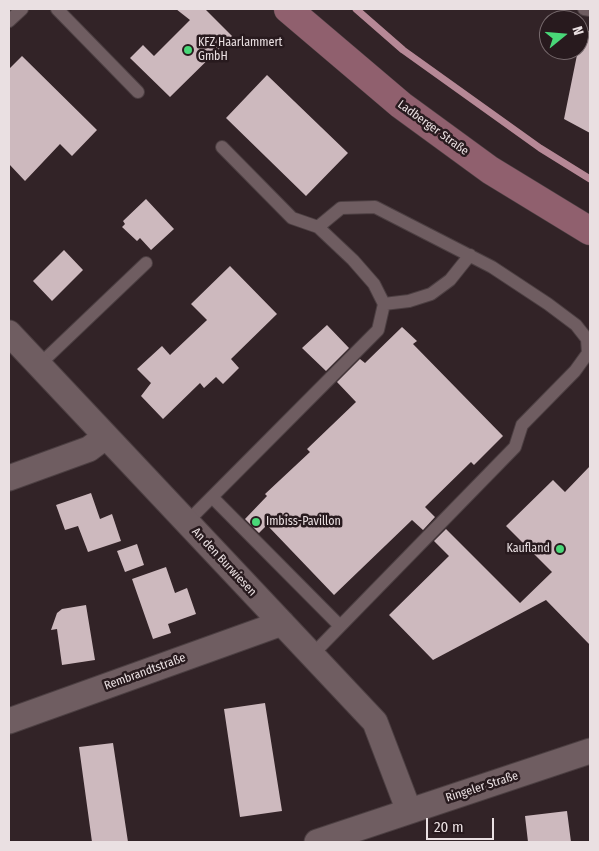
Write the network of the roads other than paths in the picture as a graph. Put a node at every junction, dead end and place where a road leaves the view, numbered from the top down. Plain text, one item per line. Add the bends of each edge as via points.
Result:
1 (22, 9) edge
2 (57, 9) edge
3 (288, 9) edge
4 (584, 9) edge
5 (590, 10) edge
6 (9, 21) edge
7 (138, 92) dead end
8 (222, 147) dead end
9 (318, 227) junction
10 (590, 231) edge
11 (470, 255) junction
12 (146, 263) dead end
13 (384, 304) junction
14 (9, 333) edge
15 (39, 365) junction
16 (105, 437) junction
17 (9, 478) edge
18 (212, 497) junction
19 (187, 522) junction
20 (282, 623) junction
21 (340, 626) junction
22 (312, 655) junction
23 (9, 721) edge
24 (590, 752) edge
25 (409, 811) junction
26 (317, 842) edge

1 - 6 lane
2 - 7 lane
3 - 10 main road, Ladberger Straße via 400,105 490,170
4 - 5 lane
8 - 9 lane via 292,218
9 - 11 lane via 341,208 375,207
9 - 13 lane via 374,284
11 - 13 lane via 450,280 431,294
11 - 21 lane via 576,325 587,339 588,353 575,371 522,425 515,447
12 - 15 lane
13 - 18 lane via 378,330
14 - 15 street, An den Burwiesen
15 - 16 street, An den Burwiesen
16 - 17 street via 89,449
16 - 19 street, An den Burwiesen
18 - 19 lane
18 - 21 lane
19 - 20 street, An den Burwiesen
20 - 22 street, An den Burwiesen
20 - 23 street, Rembrandtstraße
21 - 22 lane
22 - 25 street, An den Burwiesen via 376,722
24 - 25 street, Ringeler Straße
25 - 26 street, Ringeler Straße

